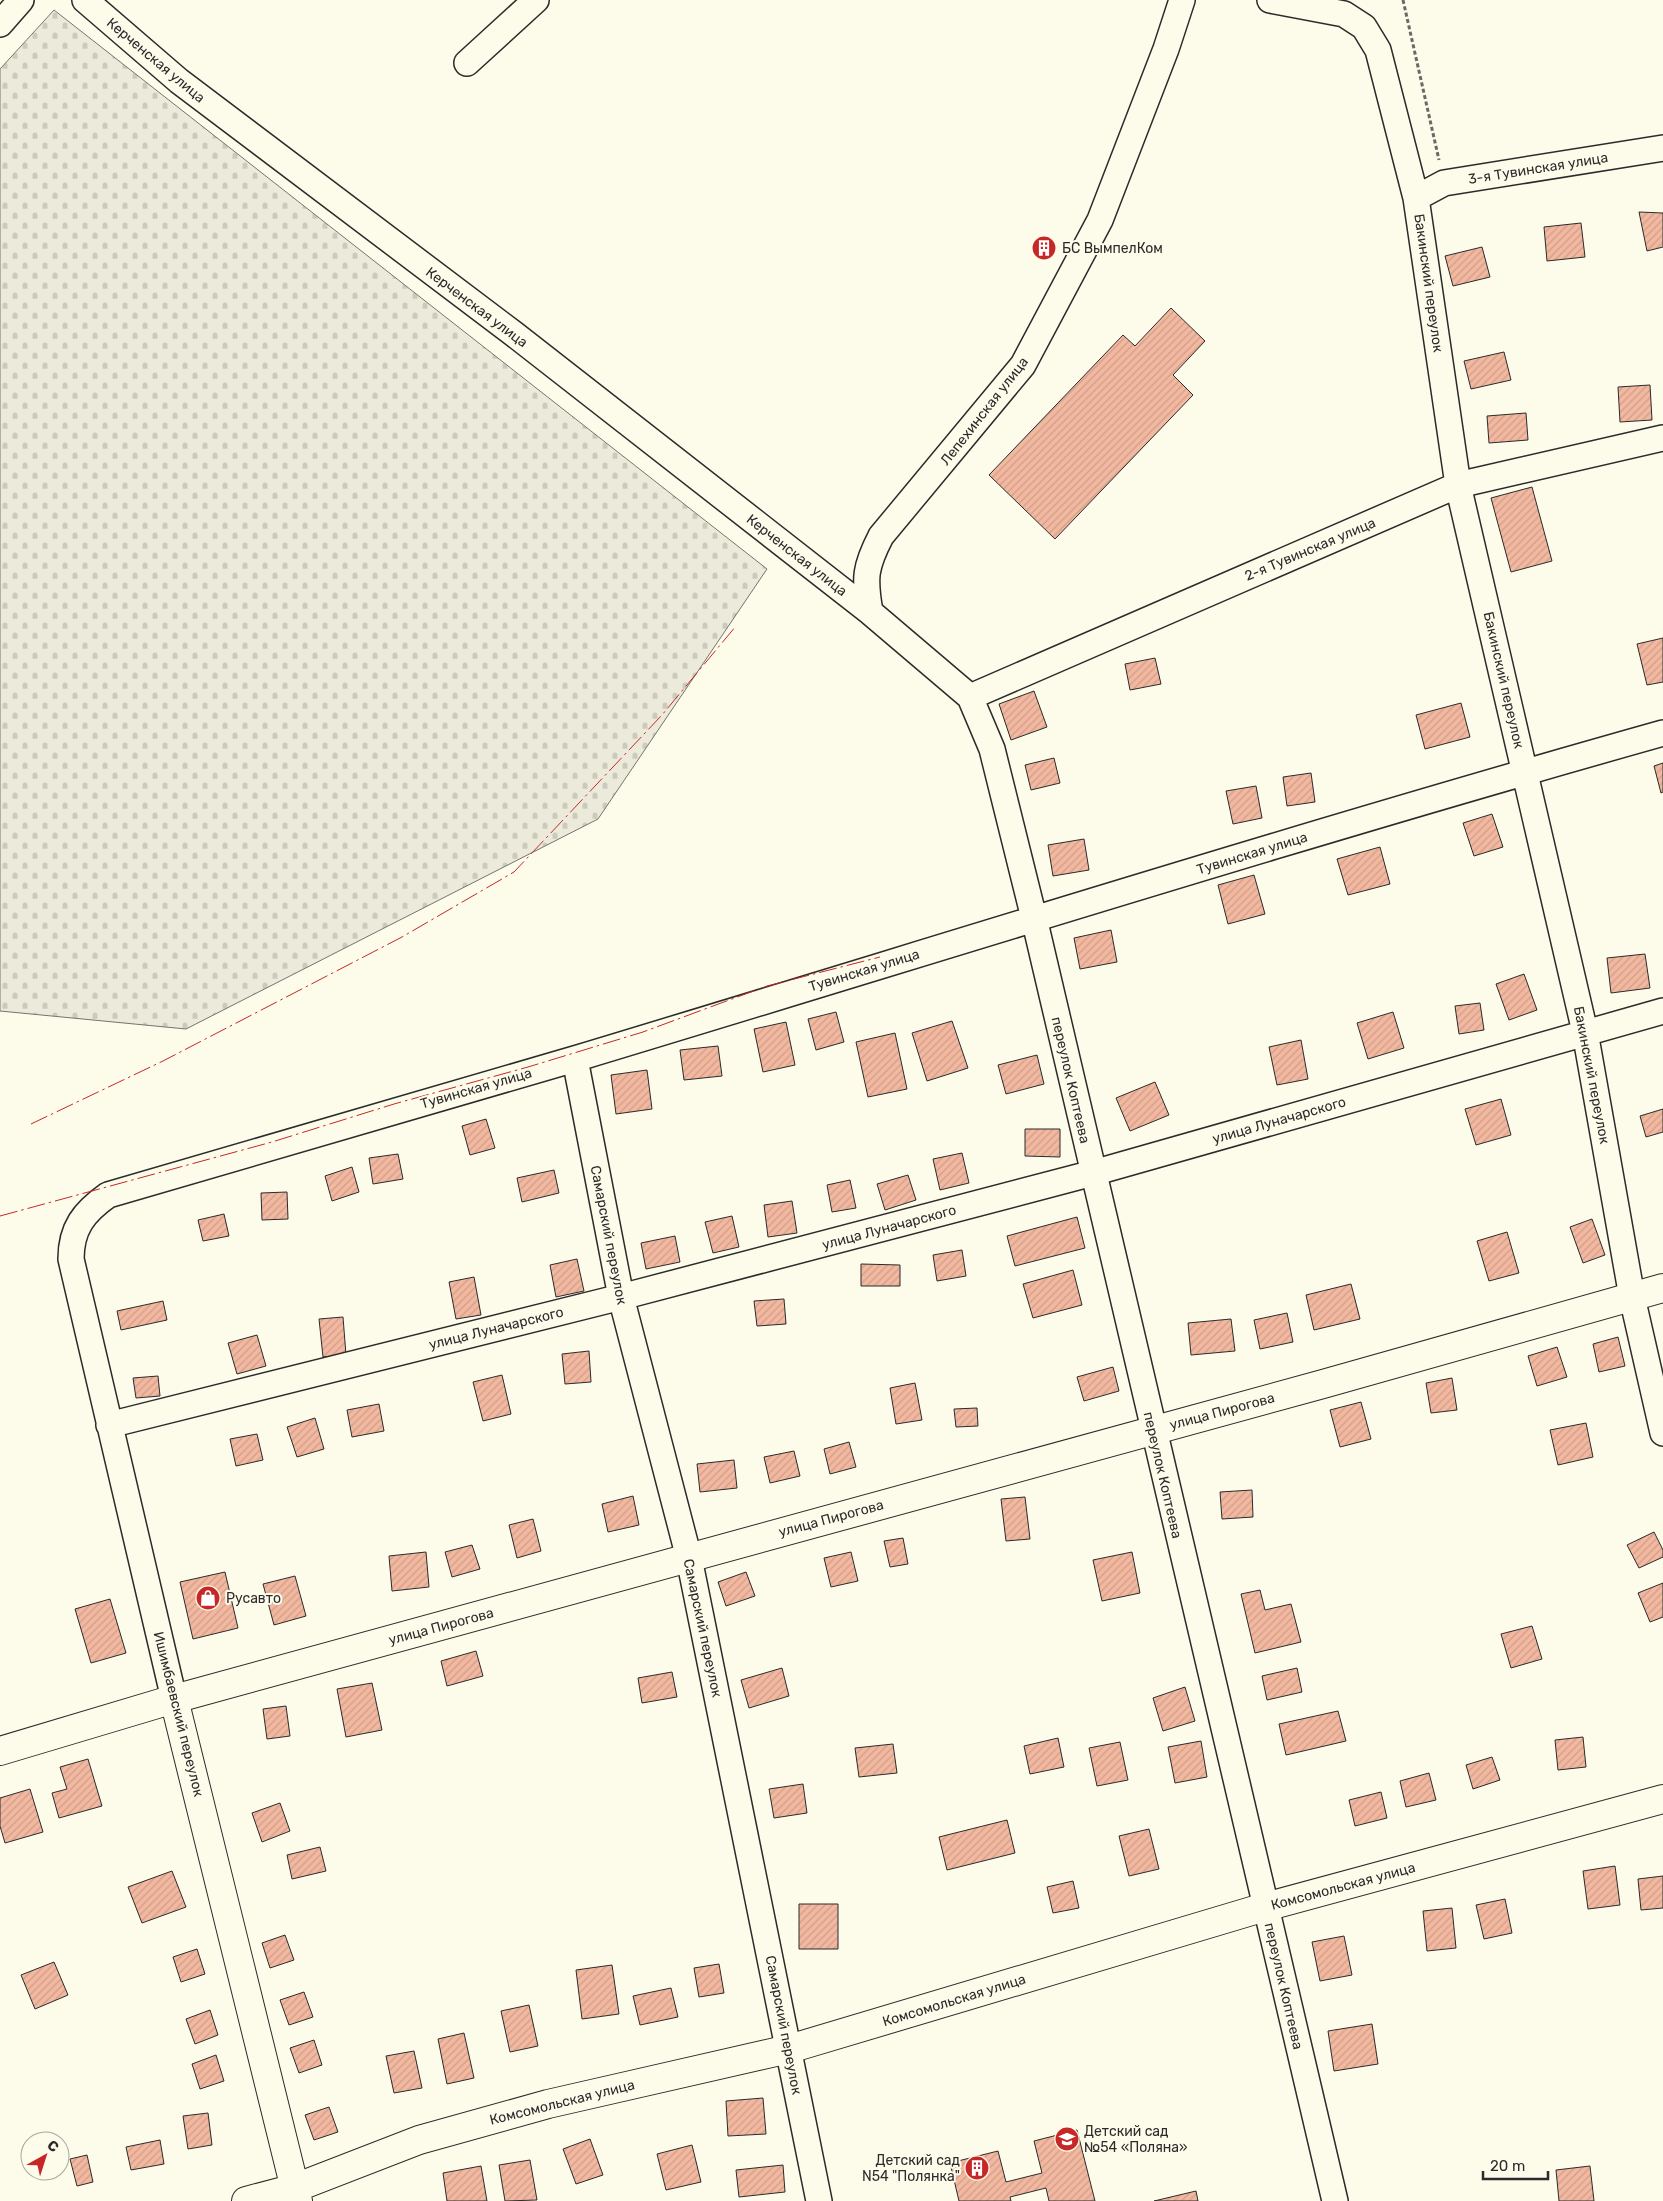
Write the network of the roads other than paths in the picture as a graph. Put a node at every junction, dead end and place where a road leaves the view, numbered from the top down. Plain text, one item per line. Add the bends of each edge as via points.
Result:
1 (22, 0) edge
2 (85, 0) edge
3 (536, 0) edge
4 (1182, 0) edge
5 (1270, 0) edge
6 (1346, 7) edge
7 (0, 24) edge
8 (467, 62) dead end
9 (1663, 148) edge
10 (1416, 198) junction
11 (1663, 438) edge
12 (1458, 485) junction
13 (870, 612) junction
14 (970, 696) junction
15 (1663, 733) edge
16 (1525, 772) junction
17 (1034, 918) junction
18 (1663, 1011) edge
19 (1585, 1032) junction
20 (575, 1059) junction
21 (1093, 1174) junction
22 (78, 1227) joint
23 (1663, 1288) edge
24 (621, 1297) junction
25 (1632, 1297) junction
26 (109, 1425) junction
27 (1152, 1430) junction
28 (1663, 1433) edge
29 (689, 1558) junction
30 (174, 1699) junction
31 (0, 1751) edge
32 (1663, 1799) edge
33 (1265, 1907) junction
34 (789, 2049) junction
35 (296, 2194) edge
36 (246, 2201) edge
37 (820, 2201) edge
38 (1335, 2201) edge

1 - 7 street
2 - 13 street, Керченская улица via 180,81 514,334
3 - 8 street
4 - 13 street, Лепехинская улица via 1100,220 1023,365 881,536 869,559 866,585
5 - 6 street, Бакинский переулок
6 - 10 street, Бакинский переулок via 1378,50
9 - 10 street, 3-я Тувинская улица via 1444,183
10 - 12 street, Бакинский переулок
11 - 12 street, 2-я Тувинская улица
12 - 14 street, 2-я Тувинская улица
12 - 16 street, Бакинский переулок
13 - 14 street
14 - 17 street, переулок Коптеева via 992,749
15 - 16 street, Тувинская улица
16 - 17 street, Тувинская улица
16 - 19 street, Бакинский переулок
17 - 20 street, Тувинская улица
17 - 21 street, переулок Коптеева
18 - 19 street, улица Луначарского
19 - 21 street, улица Луначарского
19 - 25 street, Бакинский переулок
20 - 22 street, Тувинская улица via 108,1195 90,1208
20 - 24 street, Самарский переулок
21 - 24 street, улица Луначарского
21 - 27 street, переулок Коптеева
22 - 26 street, Ишимбаевский переулок via 71,1243 71,1259
23 - 25 main road, улица Пирогова
24 - 26 street, улица Луначарского
24 - 29 street, Самарский переулок
25 - 27 main road, улица Пирогова
25 - 28 street, Бакинский переулок
26 - 30 street, Ишимбаевский переулок
27 - 29 main road, улица Пирогова
27 - 33 street, переулок Коптеева
29 - 30 main road, улица Пирогова
29 - 34 street, Самарский переулок
30 - 31 main road, улица Пирогова
30 - 35 main road, Ишимбаевский переулок
32 - 33 main road, Комсомольская улица
33 - 34 main road, Комсомольская улица
33 - 38 street, переулок Коптеева
34 - 35 main road, Комсомольская улица via 538,2106 420,2140
34 - 37 street, Самарский переулок
35 - 36 main road, Комсомольская улица

